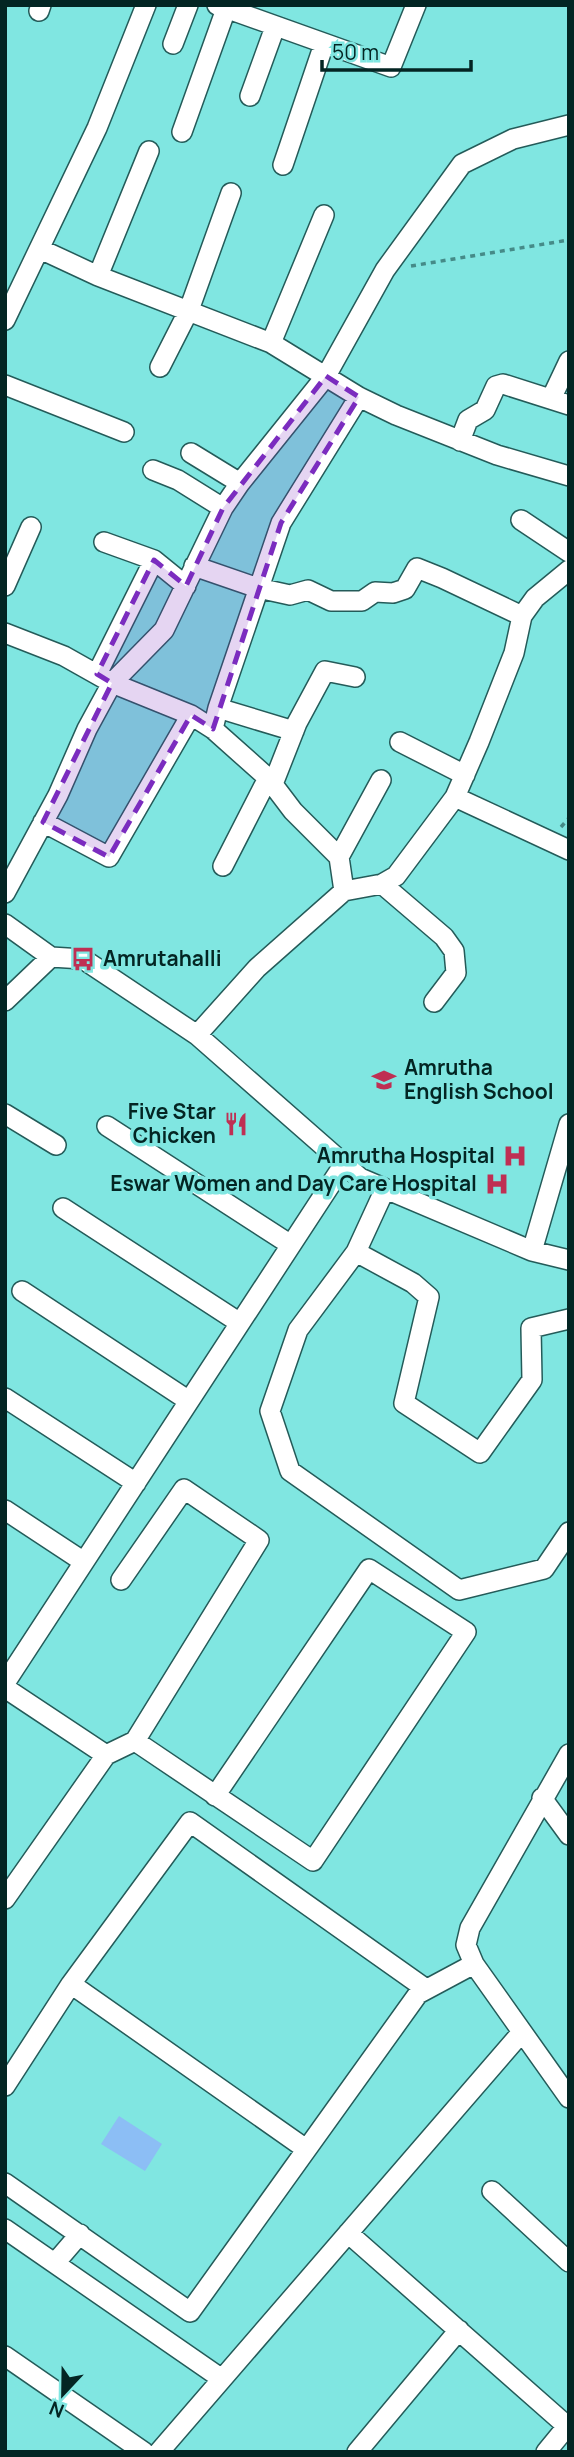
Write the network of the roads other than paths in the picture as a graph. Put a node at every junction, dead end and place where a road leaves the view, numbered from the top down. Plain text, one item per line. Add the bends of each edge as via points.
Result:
1 (146, 5) edge
2 (188, 5) edge
3 (416, 5) edge
4 (221, 7) edge
5 (275, 27) junction
6 (173, 44) dead end
7 (324, 44) junction
8 (250, 96) dead end
9 (569, 125) edge
10 (182, 132) dead end
11 (149, 151) dead end
12 (283, 165) dead end
13 (231, 193) dead end
14 (324, 215) dead end
15 (40, 249) junction
16 (98, 276) junction
17 (189, 310) junction
18 (5, 320) edge
19 (271, 343) junction
20 (569, 361) edge
21 (160, 367) dead end
22 (326, 376) junction
23 (5, 385) edge
24 (359, 397) junction
25 (560, 402) edge
26 (124, 432) dead end
27 (460, 441) junction
28 (191, 453) dead end
29 (153, 470) dead end
30 (569, 476) edge
31 (240, 483) junction
32 (223, 508) junction
33 (522, 520) dead end
34 (31, 527) dead end
35 (104, 542) dead end
36 (569, 552) edge
37 (153, 560) junction
38 (194, 566) junction
39 (569, 570) edge
40 (5, 586) edge
41 (186, 586) junction
42 (258, 588) junction
43 (522, 616) junction
44 (5, 633) edge
45 (355, 677) dead end
46 (105, 679) junction
47 (218, 708) junction
48 (191, 715) junction
49 (213, 729) junction
50 (293, 731) junction
51 (400, 742) dead end
52 (465, 775) junction
53 (381, 780) dead end
54 (270, 781) junction
55 (454, 797) junction
56 (43, 822) junction
57 (569, 850) edge
58 (339, 857) junction
59 (223, 866) dead end
60 (382, 884) junction
61 (344, 891) junction
62 (5, 893) edge
63 (5, 924) edge
64 (51, 957) junction
65 (5, 1001) edge
66 (434, 1002) dead end
67 (197, 1035) junction
68 (5, 1114) edge
69 (569, 1124) edge
70 (107, 1126) dead end
71 (56, 1145) dead end
72 (344, 1164) junction
73 (385, 1189) junction
74 (63, 1208) dead end
75 (291, 1245) junction
76 (532, 1251) junction
77 (356, 1252) junction
78 (569, 1260) edge
79 (22, 1291) dead end
80 (569, 1319) edge
81 (240, 1323) junction
82 (5, 1398) edge
83 (189, 1401) junction
84 (136, 1483) junction
85 (5, 1510) edge
86 (569, 1532) edge
87 (84, 1562) junction
88 (121, 1580) dead end
89 (5, 1685) edge
90 (135, 1741) junction
91 (569, 1754) edge
92 (106, 1755) junction
93 (215, 1796) junction
94 (542, 1798) junction
95 (569, 1835) edge
96 (5, 1899) edge
97 (474, 1964) junction
98 (71, 1983) junction
99 (426, 1989) junction
100 (522, 2032) junction
101 (5, 2086) edge
102 (569, 2098) edge
103 (306, 2149) junction
104 (5, 2183) edge
105 (492, 2191) dead end
106 (5, 2229) edge
107 (348, 2233) junction
108 (80, 2234) junction
109 (569, 2262) edge
110 (55, 2263) junction
111 (459, 2330) junction
112 (5, 2356) edge
113 (222, 2379) junction
114 (568, 2425) edge
115 (144, 2452) edge
116 (159, 2452) edge
117 (357, 2452) edge
118 (546, 2452) edge

1 - 15 street via 97,128
2 - 6 street
3 - 7 street via 391,67
4 - 5 street
4 - 10 street
5 - 7 street
5 - 8 street
7 - 12 street
9 - 22 street via 513,139 462,164 385,270
11 - 16 street
13 - 17 street
14 - 19 street
15 - 16 street
15 - 18 street
16 - 17 street
17 - 19 street
17 - 21 street
19 - 22 street
20 - 25 street
22 - 24 street
22 - 31 street
23 - 26 street
24 - 27 street
24 - 42 street via 281,523
25 - 27 street via 503,384 496,386 485,410 468,420
27 - 30 street
28 - 31 street
29 - 32 street
31 - 32 street
32 - 38 street
33 - 36 street
34 - 40 street
35 - 37 street
37 - 41 street
37 - 46 street
38 - 41 street
38 - 42 street
39 - 43 street via 535,598
41 - 46 street via 164,630
42 - 43 street via 290,595 308,590 331,601 362,601 375,592 405,589 416,568
42 - 47 street
43 - 52 street via 514,653
44 - 46 street via 64,656
45 - 50 street via 325,671
46 - 48 street
46 - 56 street
47 - 49 street
47 - 50 street
48 - 49 street
48 - 56 street via 109,857
49 - 54 street
50 - 54 street
51 - 52 street
52 - 55 street
53 - 58 street
54 - 58 street
54 - 59 street
55 - 57 street
55 - 60 street via 396,876
56 - 62 street
58 - 61 street
60 - 61 street
60 - 66 street via 454,951 456,973
61 - 67 street via 257,968
63 - 64 street
64 - 65 street
64 - 67 street via 83,959
67 - 72 street
68 - 71 street
69 - 76 street
70 - 75 street
72 - 73 street via 360,1178
72 - 75 street
73 - 76 street
73 - 77 street
74 - 81 street
75 - 81 street
76 - 78 street
77 - 80 street via 413,1283 429,1297 404,1403 480,1453 532,1380 531,1328
77 - 86 street via 298,1330 270,1411 290,1471 459,1590 544,1569
79 - 83 street
81 - 83 street
82 - 84 street
83 - 84 street
84 - 87 street
85 - 87 street
87 - 89 street
88 - 90 street via 184,1489 259,1540
89 - 92 street
90 - 92 street
90 - 93 street
91 - 94 street
92 - 96 street
93 - 93 street via 313,1861 466,1632 369,1569
94 - 95 street
94 - 97 street via 470,1928 466,1945
97 - 99 street
97 - 100 street
98 - 99 street via 190,1822
98 - 101 street
98 - 103 street
99 - 103 street
100 - 102 street
100 - 107 street
103 - 108 street via 190,2312
104 - 108 street
105 - 109 street
106 - 110 street
107 - 111 street
107 - 113 street
108 - 110 street
110 - 113 street
111 - 114 street
111 - 117 street
112 - 115 street
113 - 116 street
114 - 118 street

